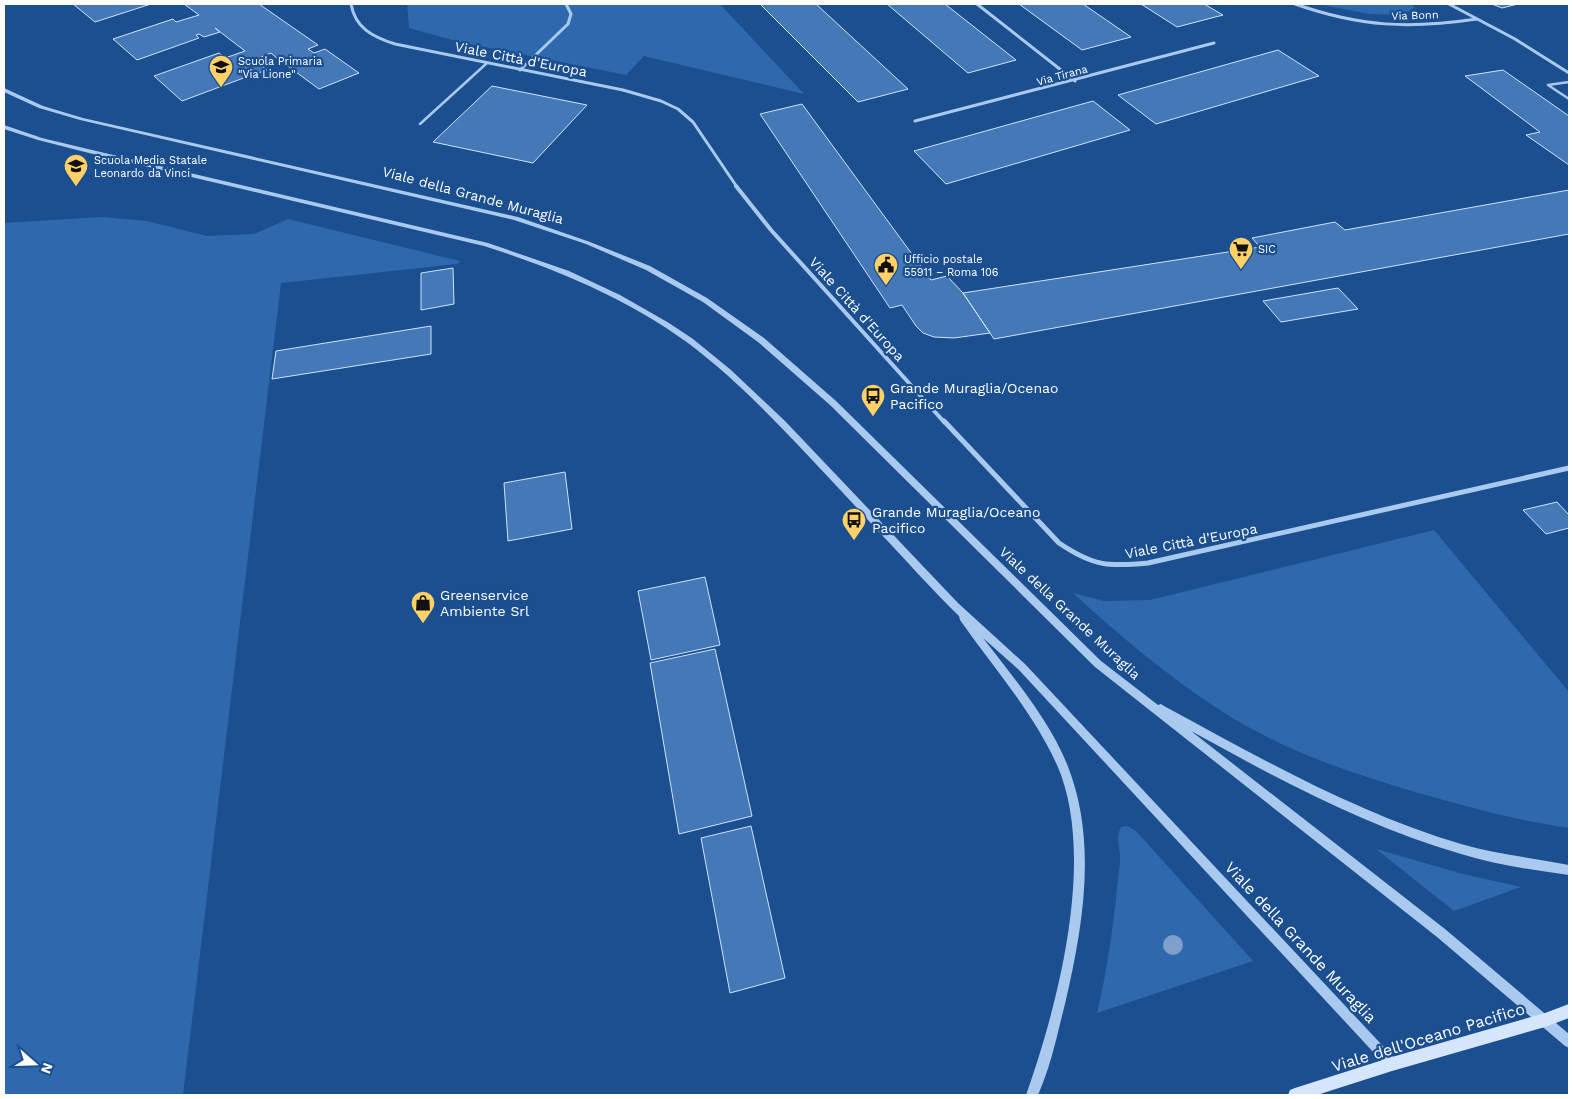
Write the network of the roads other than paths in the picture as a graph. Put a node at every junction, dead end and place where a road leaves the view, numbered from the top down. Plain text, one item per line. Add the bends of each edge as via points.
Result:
1 (352, 4) edge
2 (566, 4) edge
3 (977, 4) edge
4 (1294, 4) edge
5 (1449, 4) edge
6 (1477, 19) junction
7 (1214, 43) dead end
8 (486, 63) junction
9 (520, 70) junction
10 (1569, 73) edge
11 (1075, 81) junction
12 (1569, 82) edge
13 (4, 90) edge
14 (1569, 99) edge
15 (915, 121) dead end
16 (420, 124) dead end
17 (4, 127) edge
18 (1569, 468) edge
19 (956, 606) junction
20 (1137, 696) junction
21 (1569, 870) edge
22 (1569, 1011) edge
23 (1545, 1020) junction
24 (1569, 1042) edge
25 (1392, 1064) junction
26 (1032, 1095) edge
27 (1296, 1095) edge

1 - 8 street, Viale Città d'Europa via 360,27 383,40
2 - 9 street via 571,14 568,24
3 - 11 street
4 - 6 street, Via Bonn via 1346,18 1397,26
5 - 6 street
6 - 10 street
7 - 11 street, Via Tirana
8 - 9 street, Viale Città d'Europa
8 - 16 lane
9 - 18 street, Viale Città d'Europa via 652,97 689,117 752,208 908,383 1059,543 1081,558 1095,563 1134,565 1197,554
11 - 15 street, Via Tirana
12 - 14 lane via 1548,85
13 - 20 street, Viale della Grande Muraglia via 41,107 82,119 516,218 588,243 661,275 705,300 782,356 1074,642
17 - 19 street, Viale della Grande Muraglia via 91,152 486,244 561,270 612,293 662,322 733,375
19 - 25 street, Viale della Grande Muraglia via 1022,667
19 - 26 street, Viale della Grande Muraglia via 1049,742 1062,765 1076,806 1080,846 1072,934 1047,1053
20 - 21 street, Viale della Grande Muraglia via 1282,775 1394,825 1462,849
20 - 23 street, Viale della Grande Muraglia via 1441,933
22 - 23 main road, Viale dell'Oceano Pacifico
23 - 24 street, Viale della Grande Muraglia
23 - 25 main road, Viale dell'Oceano Pacifico
25 - 27 main road, Viale dell'Oceano Pacifico

